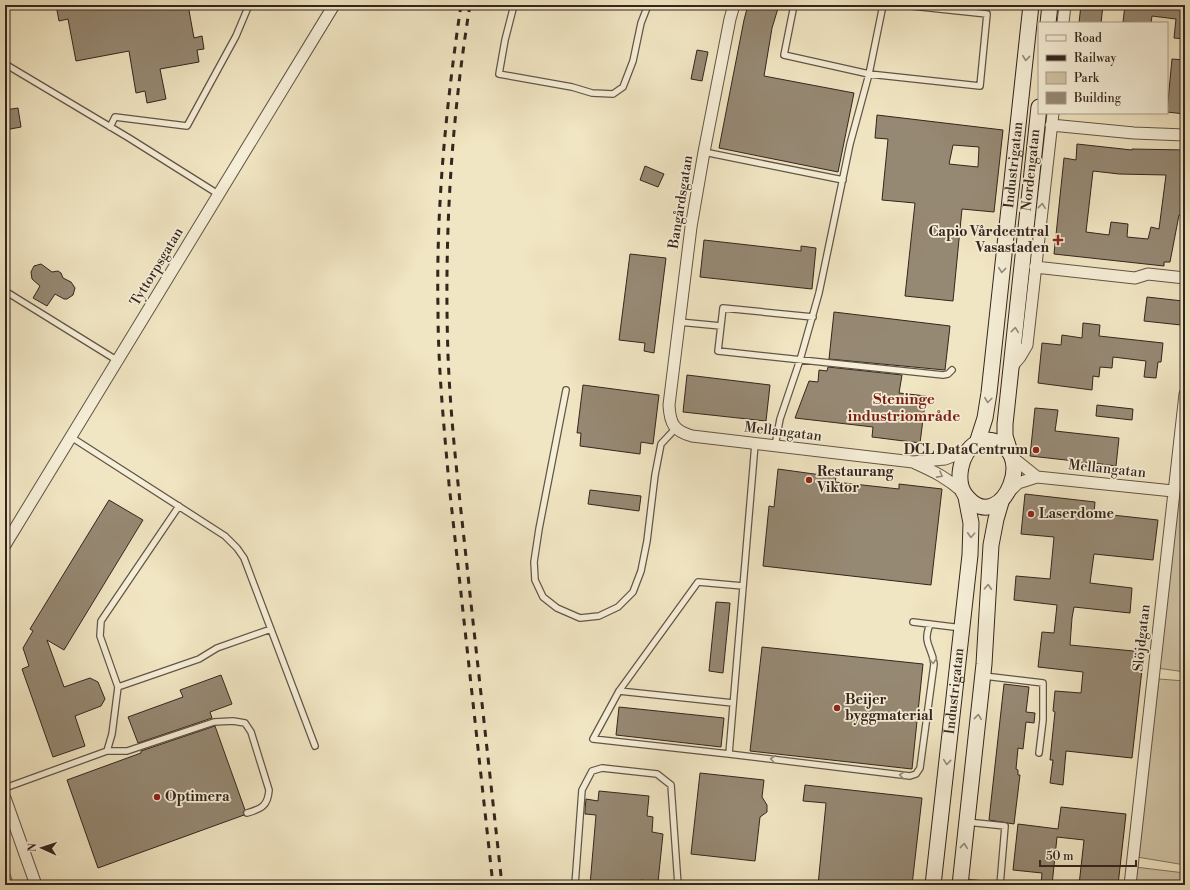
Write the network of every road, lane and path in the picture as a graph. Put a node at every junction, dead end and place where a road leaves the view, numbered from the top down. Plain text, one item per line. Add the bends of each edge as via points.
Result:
1 (249, 5) edge
2 (334, 5) edge
3 (514, 5) edge
4 (648, 5) edge
5 (734, 5) edge
6 (794, 5) edge
7 (883, 5) edge
8 (902, 5) edge
9 (1031, 5) edge
10 (1050, 5) edge
11 (1065, 5) edge
12 (1048, 22) edge
13 (1063, 22) edge
14 (5, 64) edge
15 (869, 74) junction
16 (1038, 114) edge
17 (1053, 114) edge
18 (1051, 125) junction
19 (110, 127) junction
20 (1185, 136) edge
21 (704, 152) junction
22 (843, 180) junction
23 (218, 194) junction
24 (1035, 267) junction
25 (1185, 278) edge
26 (5, 291) edge
27 (813, 317) junction
28 (679, 322) junction
29 (721, 326) junction
30 (800, 360) junction
31 (118, 361) junction
32 (1010, 368) junction
33 (952, 370) dead end
34 (566, 390) dead end
35 (1185, 394) edge
36 (676, 429) junction
37 (71, 437) junction
38 (755, 444) junction
39 (775, 446) junction
40 (973, 446) junction
41 (1011, 454) junction
42 (913, 462) junction
43 (1037, 477) junction
44 (1173, 491) junction
45 (965, 494) junction
46 (1004, 497) junction
47 (179, 506) junction
48 (5, 545) edge
49 (743, 586) junction
50 (913, 622) dead end
51 (930, 624) junction
52 (962, 628) junction
53 (271, 629) junction
54 (983, 676) junction
55 (118, 688) junction
56 (619, 691) junction
57 (733, 703) junction
58 (315, 746) dead end
59 (107, 751) junction
60 (1039, 753) dead end
61 (729, 754) junction
62 (5, 788) edge
63 (5, 798) edge
64 (247, 813) dead end
65 (967, 822) junction
66 (960, 884) edge
67 (36, 885) edge
68 (575, 885) edge
69 (678, 885) edge
70 (933, 885) edge
71 (990, 885) edge
72 (1000, 885) edge
73 (1130, 885) edge

1 - 19 lane via 236,36 187,126 115,117
2 - 23 street, Tyttorpsgatan
3 - 4 lane via 499,74 592,93 613,94 623,88
5 - 21 street, Bangårdsgatan
6 - 15 lane via 784,56
7 - 15 lane
8 - 15 lane via 988,14 980,86
9 -> 40 main road, Industrigatan via 989,393 985,418
10 - 12 main road
11 - 13 street
14 - 19 lane
15 - 22 lane
32 -> 16 main road, Industrigatan
17 - 18 street, Nordengatan
18 - 20 street
24 -> 18 street, Nordengatan
19 - 23 lane
21 - 22 lane
21 - 28 street, Bangårdsgatan
22 - 27 lane
23 - 31 street, Tyttorpsgatan
24 - 25 street via 1135,278 1148,274
24 - 32 street, Nordengatan via 1027,345
26 - 31 lane
27 - 29 lane via 723,308
27 - 30 lane
28 - 29 lane
28 - 36 street, Bangårdsgatan via 669,405 670,418
29 - 30 lane via 718,351
30 - 33 lane via 943,375
30 - 39 lane via 780,419
31 - 37 street, Tyttorpsgatan
32 - 41 main road, Industrigatan via 1005,424
34 - 36 lane via 538,536 534,562 535,580 543,597 552,605 580,618 599,616 618,607 633,592 648,541 661,444
35 - 44 street, Slöjdgatan
36 - 38 street, Mellangatan via 692,436
37 - 47 lane
37 - 48 street, Tyttorpsgatan
38 - 39 street, Mellangatan
38 - 49 lane
39 - 42 street, Mellangatan
40 - 41 main road via 986,440 996,441 1003,444
40 - 42 street, Mellangatan via 953,457
40 - 45 main road via 964,457 961,470 961,486
41 - 43 street
41 - 46 main road via 1012,483
42 -> 45 street, Mellangatan via 947,479
43 - 44 street, Mellangatan
43 - 46 street, Mellangatan via 1018,483
44 - 73 street, Slöjdgatan
45 - 46 main road via 973,504 980,506 993,506
45 -> 52 main road, Industrigatan via 971,533
54 -> 46 main road, Industrigatan via 991,545
47 - 53 lane via 225,536 237,548 244,558
47 - 55 lane via 100,621 100,636
49 - 56 lane via 698,582
49 - 57 lane
50 - 51 lane
51 - 52 lane
51 -> 61 lane via 926,638 934,664 920,768 916,774 910,776
52 -> 70 main road, Industrigatan
53 - 55 lane via 217,648 200,659
53 - 58 lane
54 - 60 lane via 1043,683 1043,720
65 -> 54 main road, Industrigatan
55 - 59 lane via 112,734
56 - 57 lane
56 - 61 lane via 593,738
57 - 61 lane
59 - 62 lane
59 - 64 lane via 127,751 214,722 245,723 251,732 269,790 266,803 260,809
63 - 67 street
66 -> 65 main road, Industrigatan
65 - 72 lane via 1005,826
66 - 71 lane
68 - 69 lane via 582,790 592,771 602,768 657,774 671,785

